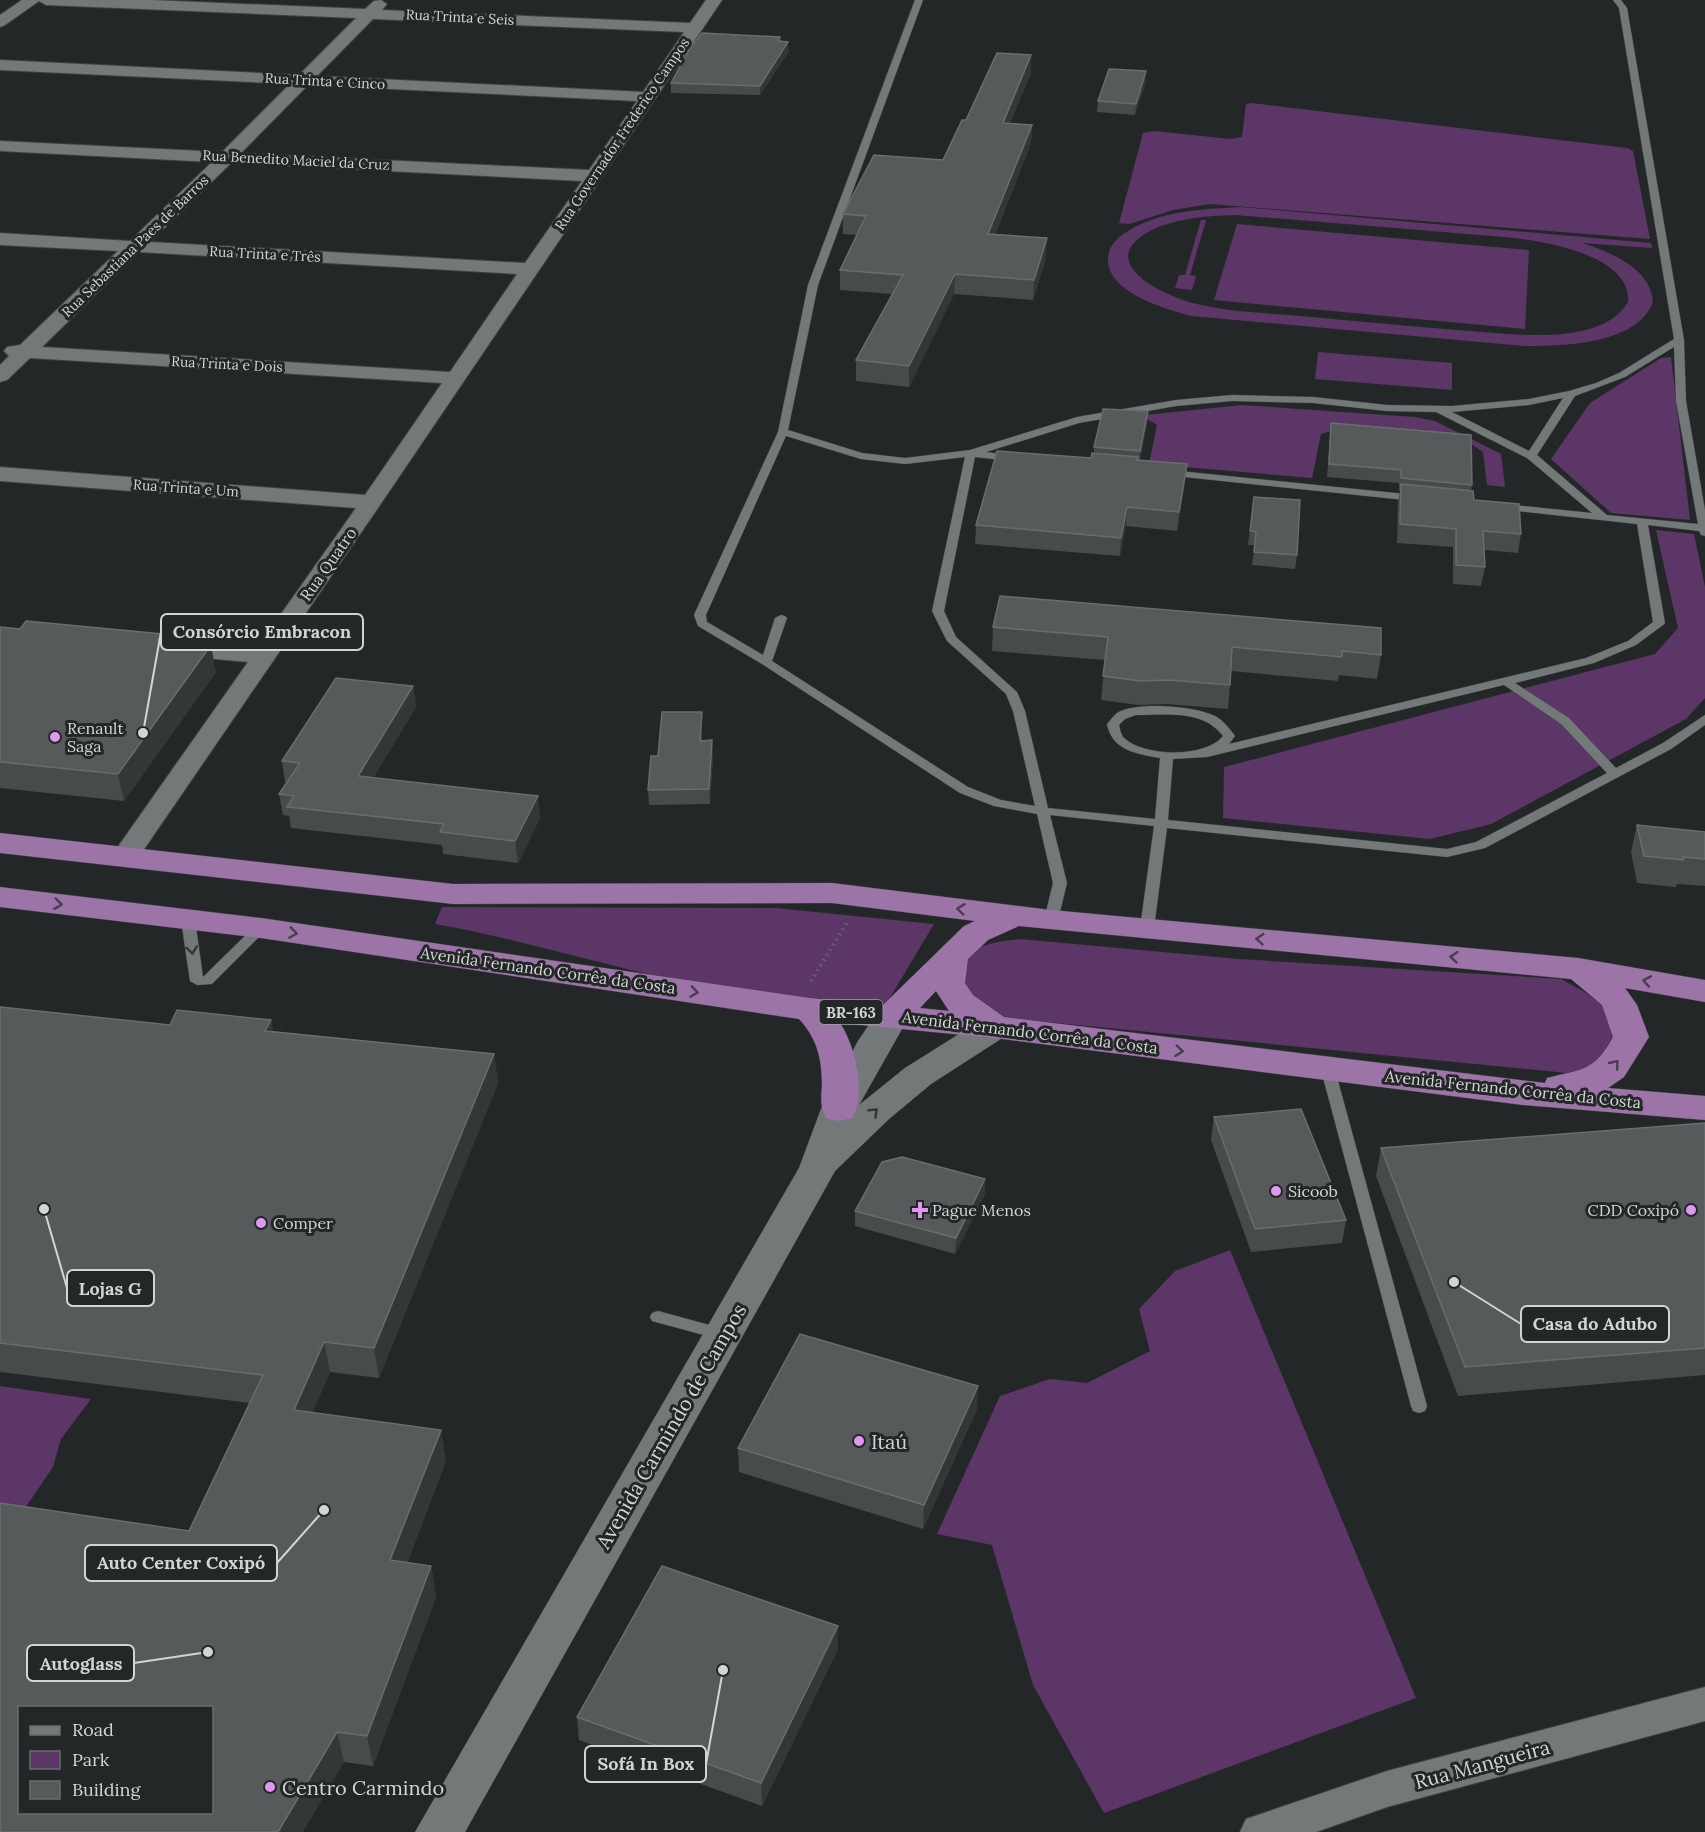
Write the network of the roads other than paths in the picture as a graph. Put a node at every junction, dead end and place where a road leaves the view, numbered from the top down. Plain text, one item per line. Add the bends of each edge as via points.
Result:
1 (32, 0) edge
2 (46, 0) edge
3 (714, 0) edge
4 (920, 0) edge
5 (1617, 0) edge
6 (377, 6) edge
7 (0, 22) edge
8 (694, 28) junction
9 (0, 65) edge
10 (303, 80) junction
11 (649, 97) junction
12 (0, 146) edge
13 (227, 157) junction
14 (593, 176) junction
15 (0, 239) edge
16 (133, 246) junction
17 (530, 269) junction
18 (1679, 340) junction
19 (0, 350) edge
20 (25, 352) junction
21 (0, 376) edge
22 (455, 378) junction
23 (1571, 394) junction
24 (1438, 409) junction
25 (783, 432) junction
26 (971, 453) junction
27 (1531, 456) junction
28 (1019, 458) edge
29 (1162, 473) edge
30 (0, 474) edge
31 (1424, 499) edge
32 (371, 502) junction
33 (1496, 506) edge
34 (1603, 517) junction
35 (1642, 521) junction
36 (1704, 530) edge
37 (781, 618) dead end
38 (143, 645) edge
39 (263, 656) junction
40 (766, 662) junction
41 (1505, 681) junction
42 (1705, 719) edge
43 (1207, 753) junction
44 (1167, 755) junction
45 (1615, 774) junction
46 (1044, 811) junction
47 (1161, 822) junction
48 (0, 843) edge
49 (124, 858) junction
50 (0, 897) edge
51 (1014, 916) junction
52 (188, 920) junction
53 (1051, 920) junction
54 (261, 928) junction
55 (1147, 928) junction
56 (952, 956) junction
57 (1578, 969) junction
58 (1705, 991) edge
59 (809, 997) junction
60 (893, 1015) junction
61 (995, 1027) junction
62 (1328, 1070) junction
63 (1523, 1093) junction
64 (839, 1108) junction
65 (1705, 1108) edge
66 (818, 1168) junction
67 (657, 1317) dead end
68 (723, 1334) junction
69 (1419, 1406) dead end
70 (1705, 1704) edge
71 (439, 1832) edge
72 (1261, 1832) edge

1 - 7 street
2 - 6 street, Rua Trinta e Seis
3 - 8 street, Rua Governador Frederico Campos
4 - 25 lane via 813,285
5 - 18 lane via 1623,9
6 - 8 street, Rua Trinta e Seis
6 - 10 street, Rua Sebastiana Paes de Barros
8 - 11 street, Rua Governador Frederico Campos
9 - 10 street, Rua Trinta e Cinco
10 - 11 street, Rua Trinta e Cinco
10 - 13 street, Rua Sebastiana Paes de Barros
11 - 14 street, Rua Governador Frederico Campos
12 - 13 street, Rua Benedito Maciel da Cruz
13 - 14 street, Rua Benedito Maciel da Cruz
13 - 16 street, Rua Sebastiana Paes de Barros
14 - 17 street, Rua Governador Frederico Campos
15 - 16 street, Rua Trinta e Três
16 - 17 street, Rua Trinta e Três
16 - 20 street, Rua Sebastiana Paes de Barros
17 - 22 street, Rua Quatro
18 - 23 lane via 1622,375
18 - 36 lane via 1681,401
19 - 20 street, Rua Trinta e Dois
20 - 21 street, Rua Sebastiana Paes de Barros
20 - 22 street, Rua Trinta e Dois
22 - 32 street, Rua Quatro
23 - 24 lane via 1529,402
23 - 27 lane
24 - 26 lane via 1244,398 1176,403 1077,420
24 - 27 lane
25 - 26 lane via 861,456 905,461
25 - 40 lane via 700,615 702,624
26 - 28 lane
26 - 46 lane via 938,611 951,639 1011,692
27 - 34 lane
29 - 31 lane
30 - 32 street, Rua Trinta e Um
32 - 39 street, Rua Quatro
33 - 34 lane
34 - 35 lane
35 - 36 lane
35 - 41 lane via 1659,623 1632,643 1590,661
37 - 40 lane
38 - 39 street
39 - 49 street, Rua Quatro
40 - 46 lane via 964,790
41 - 43 lane
41 - 45 lane via 1565,721
42 - 45 lane via 1667,746
43 - 44 lane
43 - 44 lane via 1226,742 1229,735 1202,714 1135,711 1113,724 1119,740 1129,746
44 - 47 lane
45 - 47 lane via 1480,845 1447,853
46 - 47 lane
46 - 53 lane via 1060,883
47 - 55 lane
48 - 49 highway
51 -> 49 highway via 832,893 453,894
50 -> 52 highway, Avenida Fernando Corrêa da Costa / BR-163
51 - 53 highway
51 - 56 highway via 976,933
52 - 54 highway, Avenida Fernando Corrêa da Costa / BR-163
52 -> 54 lane via 202,981
53 - 55 highway
54 -> 59 highway, Avenida Fernando Corrêa da Costa / BR-163
57 -> 55 highway
56 - 60 highway
56 - 61 highway via 948,983 961,1003
58 -> 57 highway
63 -> 57 highway via 1593,1082 1616,1066 1631,1037 1623,1007 1608,989
59 - 60 highway, Avenida Fernando Corrêa da Costa / BR-163
59 - 64 highway via 835,1043 840,1072
60 - 61 highway, Avenida Fernando Corrêa da Costa / BR-163
60 - 64 main road, Avenida Carmindo de Campos
61 -> 62 highway, Avenida Fernando Corrêa da Costa / BR-163
66 -> 61 main road via 876,1110 918,1076
62 - 63 highway, Avenida Fernando Corrêa da Costa / BR-163
62 - 69 lane
63 - 65 highway, Avenida Fernando Corrêa da Costa / BR-163
64 - 66 main road, Avenida Carmindo de Campos
66 - 68 main road, Avenida Carmindo de Campos
67 - 68 lane
68 - 71 main road, Avenida Carmindo de Campos
70 - 72 street, Rua Mangueira via 1387,1789

